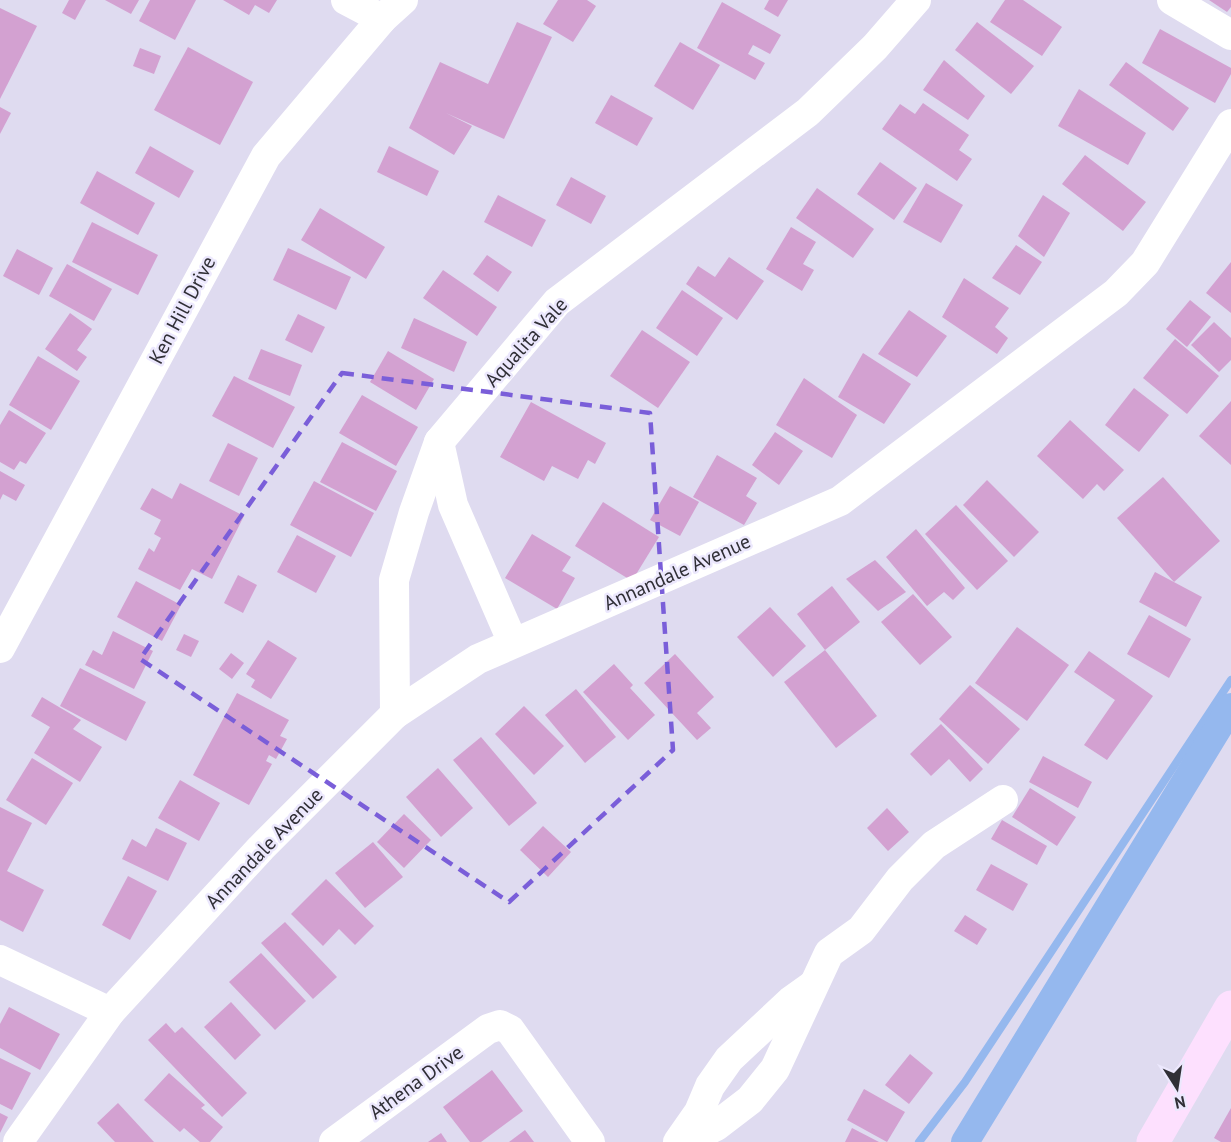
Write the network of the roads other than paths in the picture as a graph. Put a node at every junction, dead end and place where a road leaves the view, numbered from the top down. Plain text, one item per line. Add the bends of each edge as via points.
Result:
1 (346, 0) edge
2 (916, 0) edge
3 (1172, 0) edge
4 (393, 10) edge
5 (1231, 34) edge
6 (1231, 124) edge
7 (439, 442) junction
8 (513, 644) junction
9 (0, 648) edge
10 (395, 714) junction
11 (1003, 800) dead end
12 (0, 960) edge
13 (817, 982) junction
14 (1231, 1007) edge
15 (110, 1012) junction
16 (1158, 1140) edge
17 (18, 1142) edge
18 (334, 1142) edge
19 (590, 1142) edge
20 (678, 1142) edge
21 (684, 1142) edge

1 - 4 street
2 - 7 street, Aqualita Vale via 808,112 557,302
3 - 5 street
4 - 9 street, Ken Hill Drive via 266,156
6 - 8 street, Annandale Avenue via 1145,263 1116,293 840,501
7 - 8 street via 453,505
7 - 10 street, Aqualita Vale via 394,580
8 - 10 street, Annandale Avenue via 478,659
10 - 15 street, Annandale Avenue via 261,848
11 - 13 street via 934,845 900,879 861,930 829,953
12 - 15 street
13 - 20 street via 729,1059
13 - 21 street via 775,1069 750,1100 716,1126
14 - 16 street
15 - 17 street, Annandale Avenue
18 - 19 street, Athena Drive via 488,1029 500,1025 510,1030

